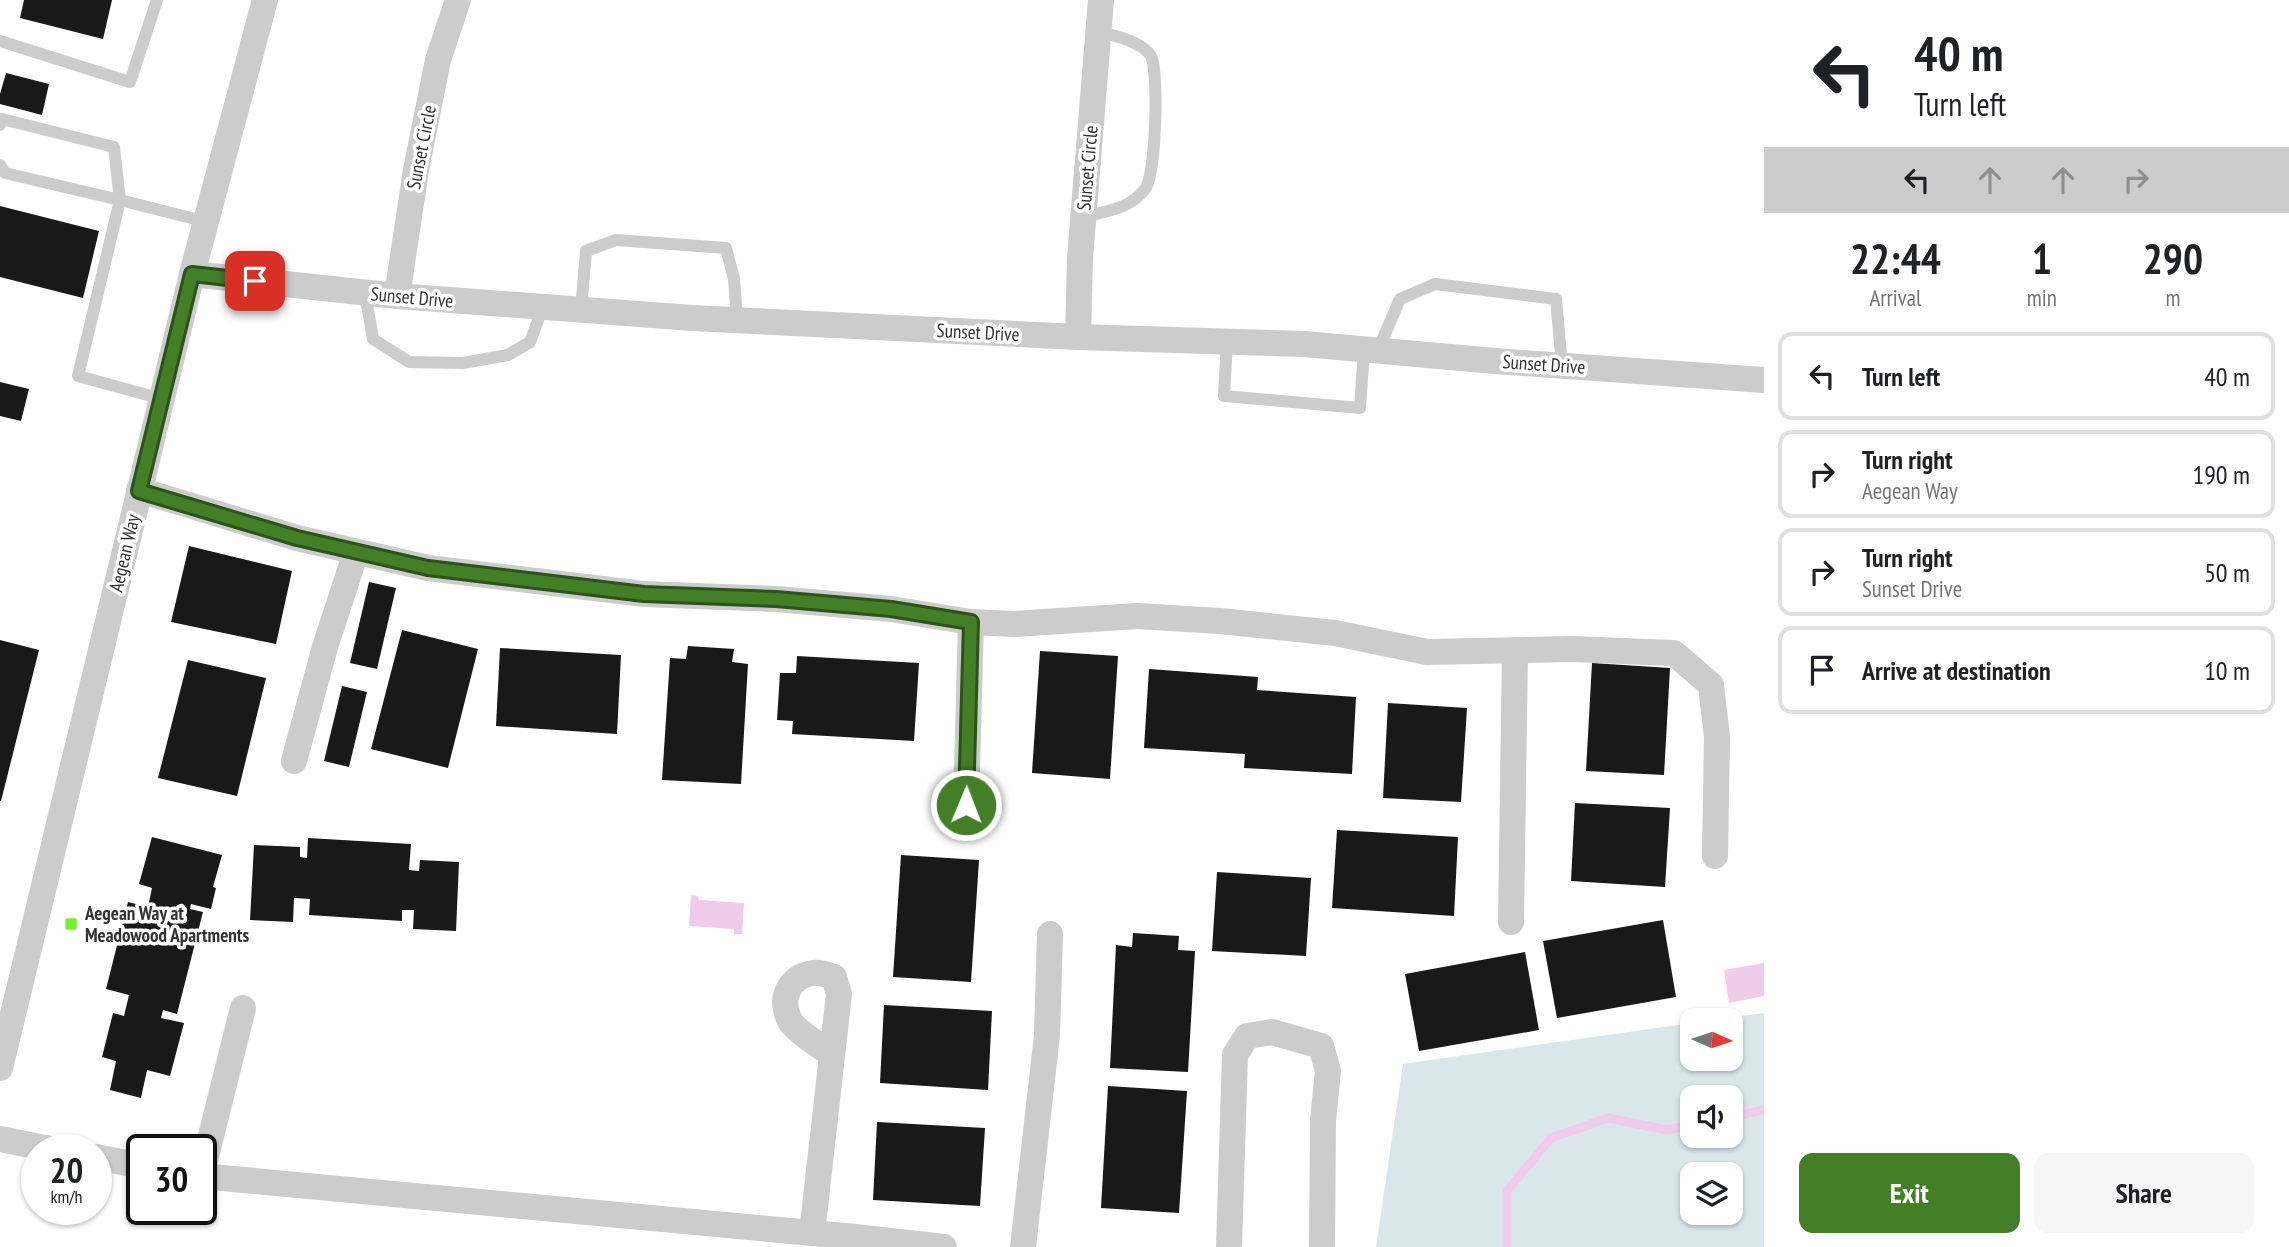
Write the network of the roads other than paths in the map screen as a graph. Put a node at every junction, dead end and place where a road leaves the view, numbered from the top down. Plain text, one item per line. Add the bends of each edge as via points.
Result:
1 (157, 0) edge
2 (265, 0) edge
3 (458, 0) edge
4 (1101, 0) edge
5 (1098, 31) junction
6 (0, 41) edge
7 (0, 125) edge
8 (0, 165) edge
9 (120, 200) junction
10 (1083, 217) junction
11 (206, 222) junction
12 (192, 274) junction
13 (365, 293) junction
14 (397, 296) junction
15 (543, 307) junction
16 (581, 310) junction
17 (737, 320) junction
18 (1078, 337) junction
19 (1227, 341) junction
20 (1371, 350) junction
21 (1562, 366) junction
22 (1764, 380) edge
23 (162, 399) junction
24 (139, 491) junction
25 (356, 552) junction
26 (971, 622) junction
27 (1515, 651) junction
28 (294, 761) dead end
29 (966, 805) dead end
30 (1716, 856) dead end
31 (1511, 922) dead end
32 (1050, 934) dead end
33 (243, 1008) dead end
34 (832, 1055) dead end
35 (0, 1068) edge
36 (212, 1134) edge
37 (0, 1139) edge
38 (21, 1143) edge
39 (217, 1177) edge
40 (812, 1233) junction
41 (944, 1247) edge
42 (1023, 1247) edge
43 (1229, 1247) edge
44 (1322, 1247) edge

1 - 6 lane via 130,82
2 - 11 street, Aegean Way
3 - 14 street, Sunset Circle via 438,60
4 - 5 street, Sunset Circle
5 - 10 street, Sunset Circle
5 - 10 lane via 1135,43 1150,55 1155,74 1155,140 1148,187 1129,206
7 - 9 lane via 2,119 114,146
8 - 9 lane via 5,173
9 - 11 lane
9 - 23 lane via 78,376
10 - 18 street, Sunset Circle
11 - 12 street, Aegean Way
12 - 13 street, Sunset Drive
12 - 23 street, Aegean Way
13 - 14 street, Sunset Drive
13 - 15 lane via 373,339 409,362 463,363 508,355 530,342
14 - 15 street, Sunset Drive
15 - 16 street, Sunset Drive
16 - 17 street, Sunset Drive
16 - 17 lane via 586,251 616,240 726,248
17 - 18 street, Sunset Drive
18 - 19 street, Sunset Drive
19 - 20 street, Sunset Drive
19 - 20 lane via 1223,396 1360,408
20 - 21 street, Sunset Drive
20 - 21 lane via 1400,299 1435,284 1556,299
21 - 22 street, Sunset Drive
23 - 24 street, Aegean Way
24 - 25 street
24 - 35 street, Aegean Way via 13,997
25 - 26 street via 428,568 644,594 776,599 891,609
25 - 28 street
26 - 27 street via 1137,617 1220,621 1335,633 1427,652
26 - 29 street
27 - 30 street via 1674,653 1711,685 1717,737
27 - 31 street
32 - 42 street via 1047,1035
33 - 36 street
34 - 40 street
37 - 38 street
39 - 40 street
40 - 41 street
43 - 44 street via 1235,1055 1247,1036 1272,1032 1321,1046 1328,1071

